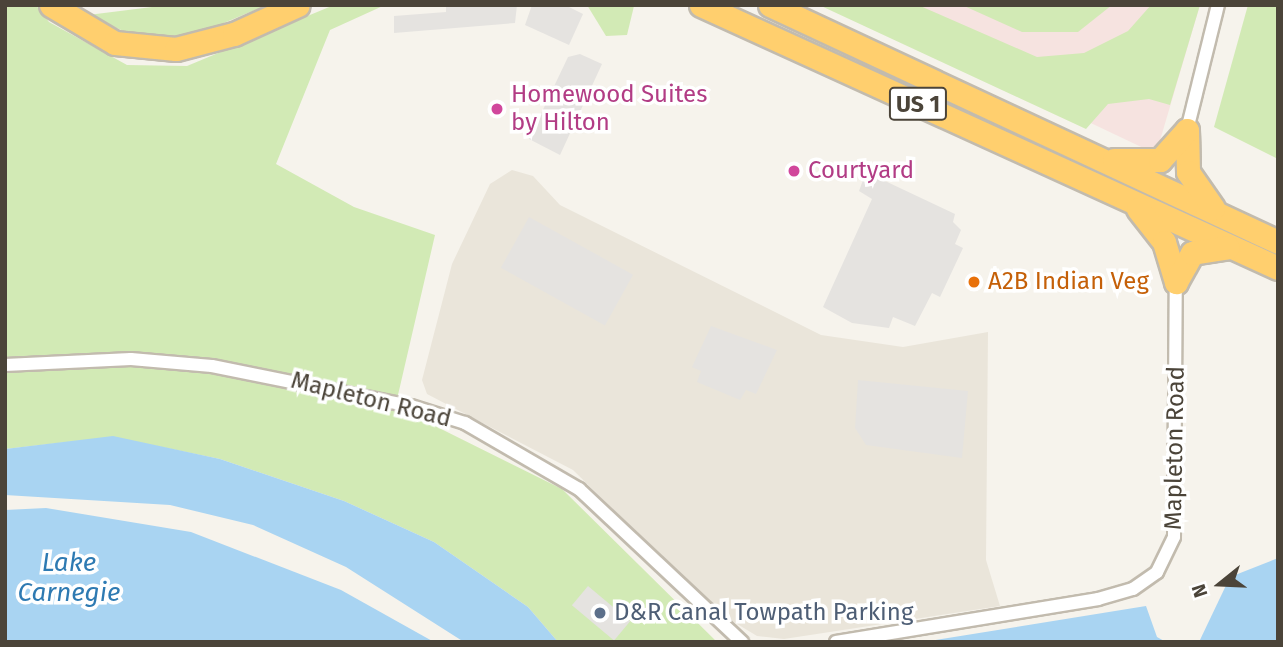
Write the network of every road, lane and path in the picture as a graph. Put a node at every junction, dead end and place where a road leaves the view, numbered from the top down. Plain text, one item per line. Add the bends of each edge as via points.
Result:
1 (51, 5) edge
2 (298, 5) edge
3 (701, 5) edge
4 (770, 5) edge
5 (1218, 5) edge
6 (1187, 130) junction
7 (1091, 157) junction
8 (1133, 205) junction
9 (1217, 213) junction
10 (1278, 242) edge
11 (1231, 247) junction
12 (1278, 268) edge
13 (1176, 282) junction
14 (5, 365) edge
15 (742, 642) edge
16 (836, 642) edge

1 - 2 highway via 98,36 155,50 214,41
3 - 8 highway, US 1
4 - 7 highway, US 1
5 - 6 street
6 - 7 highway via 1166,158 1151,162
6 - 9 highway via 1188,172
7 - 9 highway, US 1
8 - 11 highway, US 1
8 - 13 highway via 1164,242
9 - 10 highway, US 1
11 - 12 highway, US 1
11 - 13 highway via 1192,253
13 - 16 street, Mapleton Road via 1175,519 1171,551 1157,572 1133,589 1098,599
14 - 15 street, Mapleton Road via 131,359 212,366 411,406 465,423 579,489

